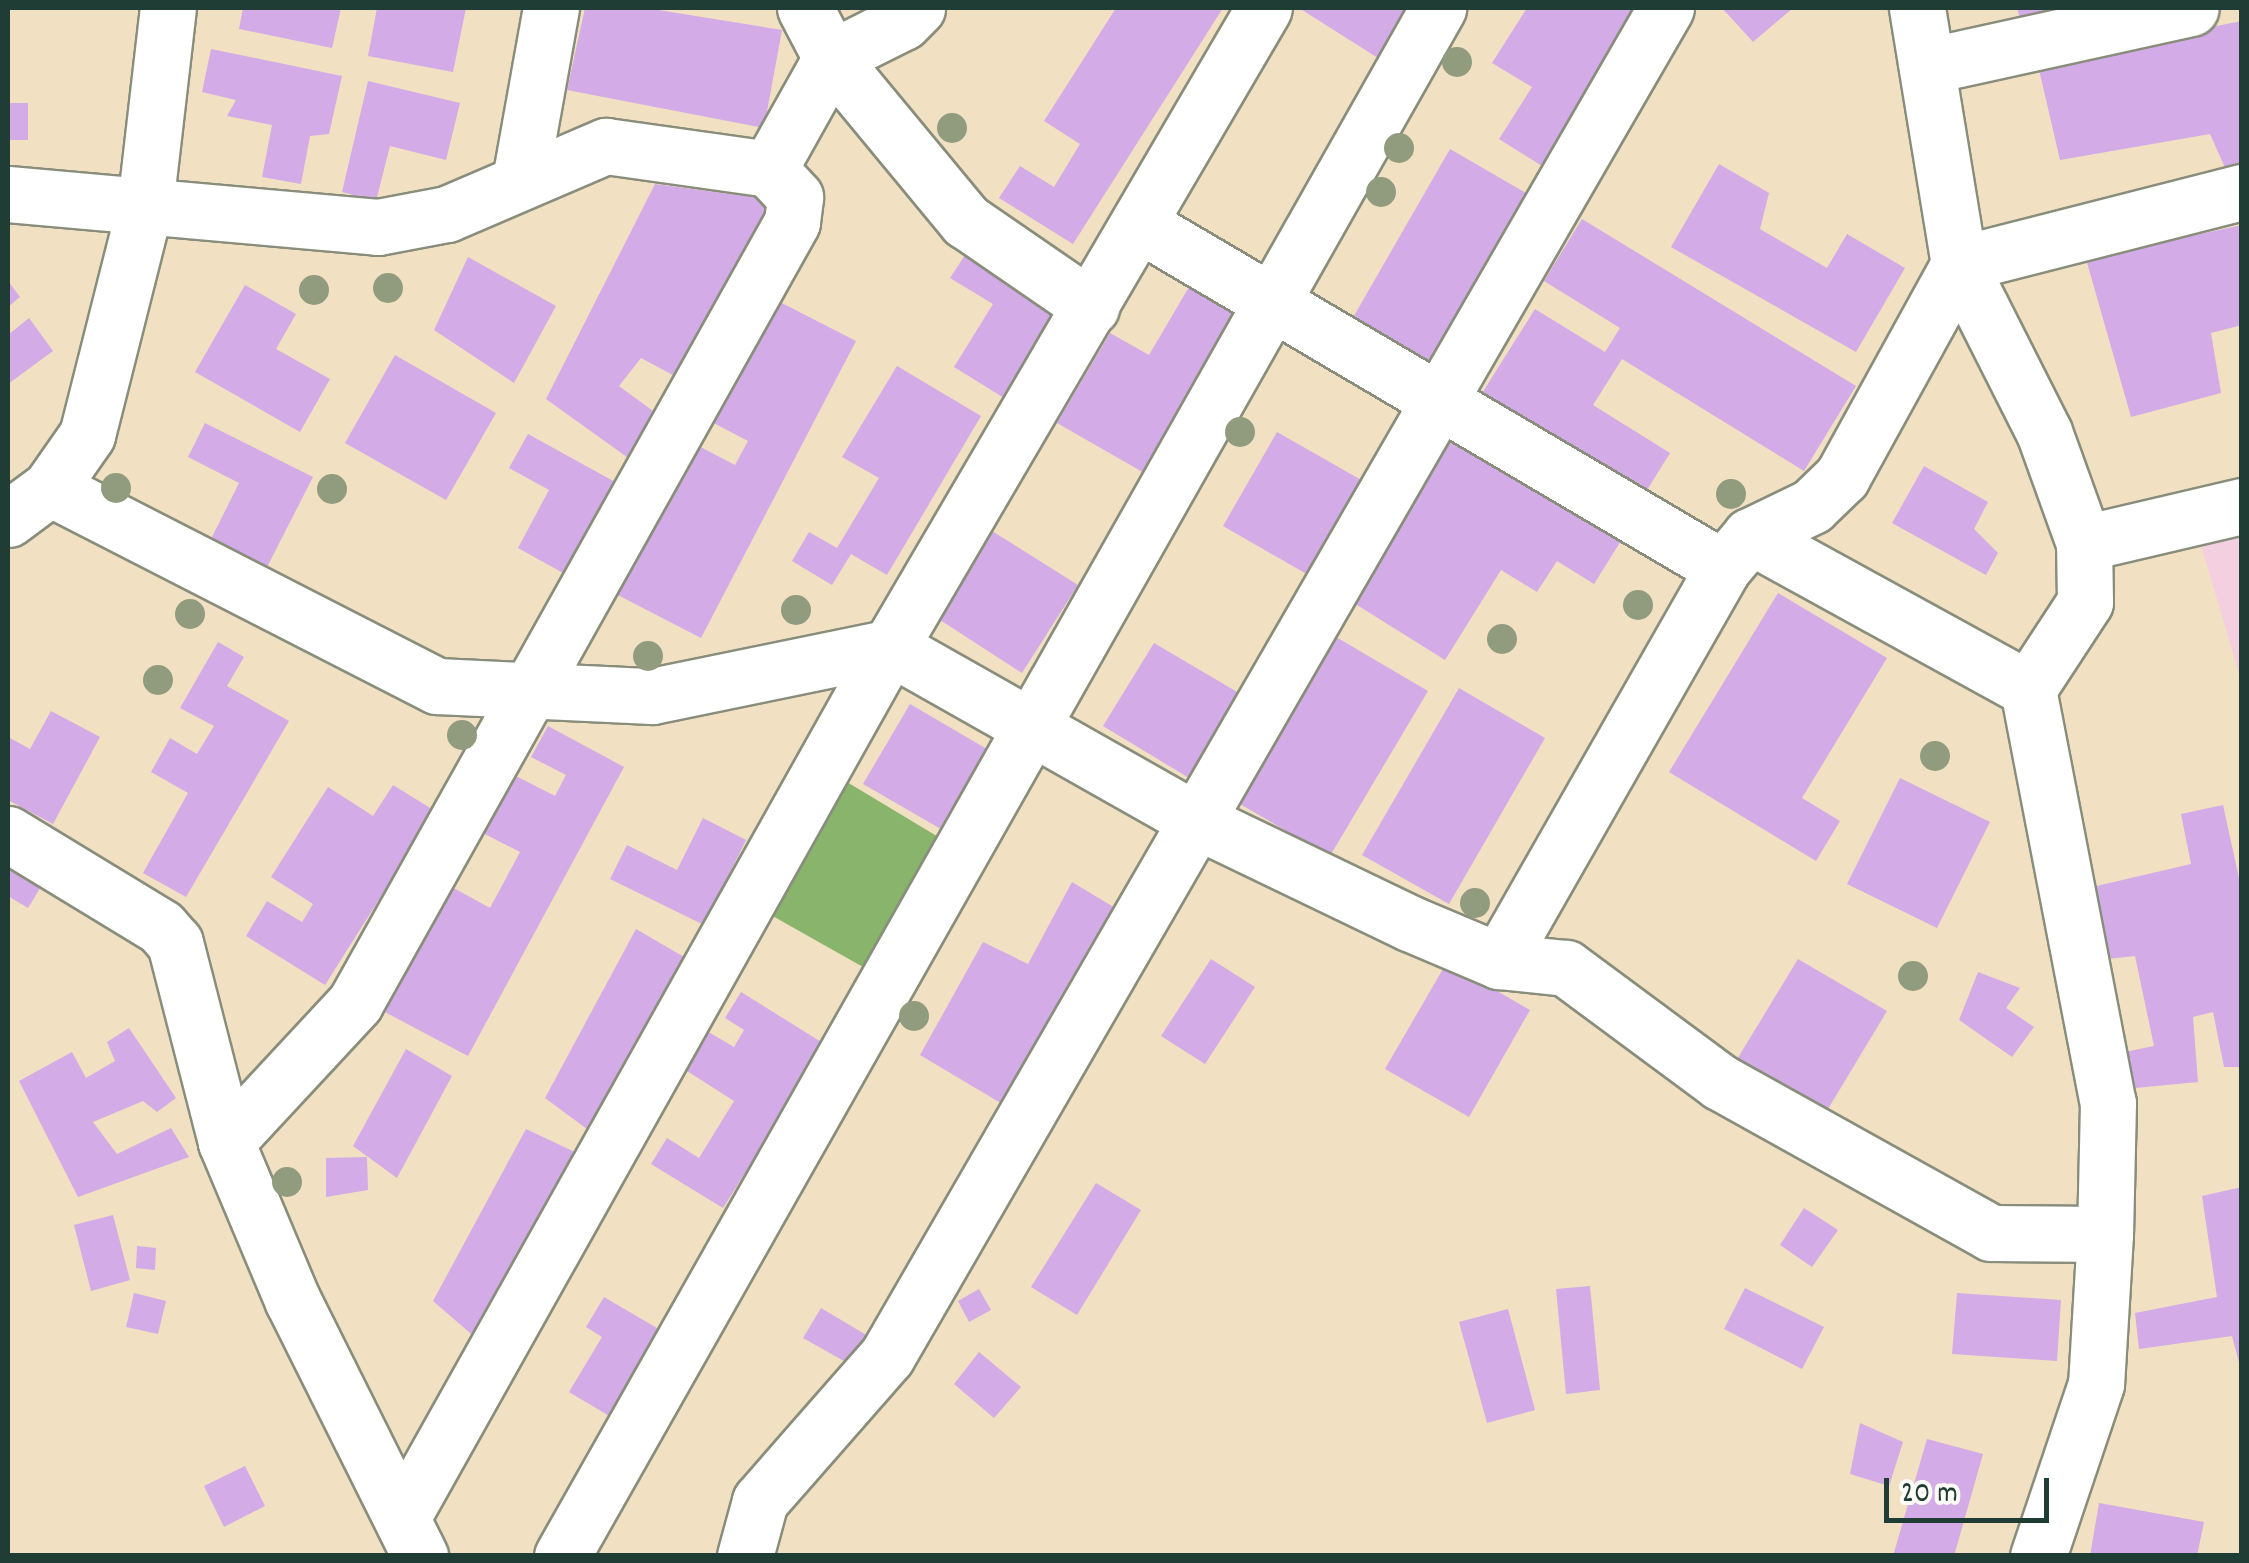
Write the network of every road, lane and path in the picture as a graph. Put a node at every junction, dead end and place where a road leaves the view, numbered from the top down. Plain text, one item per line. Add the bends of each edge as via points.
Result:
1 (168, 8) edge
2 (551, 8) edge
3 (805, 8) edge
4 (917, 8) edge
5 (1264, 8) edge
6 (1438, 8) edge
7 (1666, 8) edge
8 (1917, 8) edge
9 (2191, 8) edge
10 (831, 58) junction
11 (1927, 66) junction
12 (769, 169) junction
13 (520, 180) junction
14 (2242, 192) edge
15 (8, 194) edge
16 (144, 206) junction
17 (1139, 224) junction
18 (1958, 264) junction
19 (1274, 299) junction
20 (1091, 306) junction
21 (1440, 402) junction
22 (29, 503) edge
23 (2242, 506) edge
24 (2084, 543) junction
25 (1736, 552) junction
26 (890, 646) junction
27 (2028, 689) junction
28 (524, 694) junction
29 (1034, 728) junction
30 (1197, 821) junction
31 (8, 834) edge
32 (1500, 961) junction
33 (226, 1142) junction
34 (2105, 1234) junction
35 (412, 1535) edge
36 (562, 1556) edge
37 (745, 1556) edge
38 (2038, 1556) edge

1 - 16 street
2 - 13 street
3 - 10 street
4 - 10 street via 903,22
5 - 17 street
6 - 19 street
7 - 21 street
8 - 11 street
9 - 11 street
10 - 12 street
10 - 20 street via 966,221
11 - 18 street
12 - 13 street via 606,146
12 - 28 street via 795,197 792,222
13 - 16 street via 447,214 378,226
14 - 18 street
15 - 16 street
16 - 22 street via 88,435
17 - 19 street
17 - 20 street
18 - 24 street via 2044,432
18 - 25 street via 1842,476 1812,506
19 - 21 street
19 - 29 street
20 - 26 street
21 - 25 street
21 - 30 street
22 - 28 street via 419,682
23 - 24 street
24 - 27 street via 2085,602
25 - 27 street
25 - 32 street
26 - 28 street via 652,696
26 - 29 street
26 - 35 street
27 - 34 street via 2108,1103
28 - 33 street via 355,1003
29 - 30 street
29 - 36 street
30 - 32 street
30 - 37 street via 887,1356 760,1501
31 - 33 street via 161,927 174,943
32 - 34 street via 1566,968 1720,1082 1991,1233
33 - 35 street via 292,1301
34 - 38 street via 2096,1384

